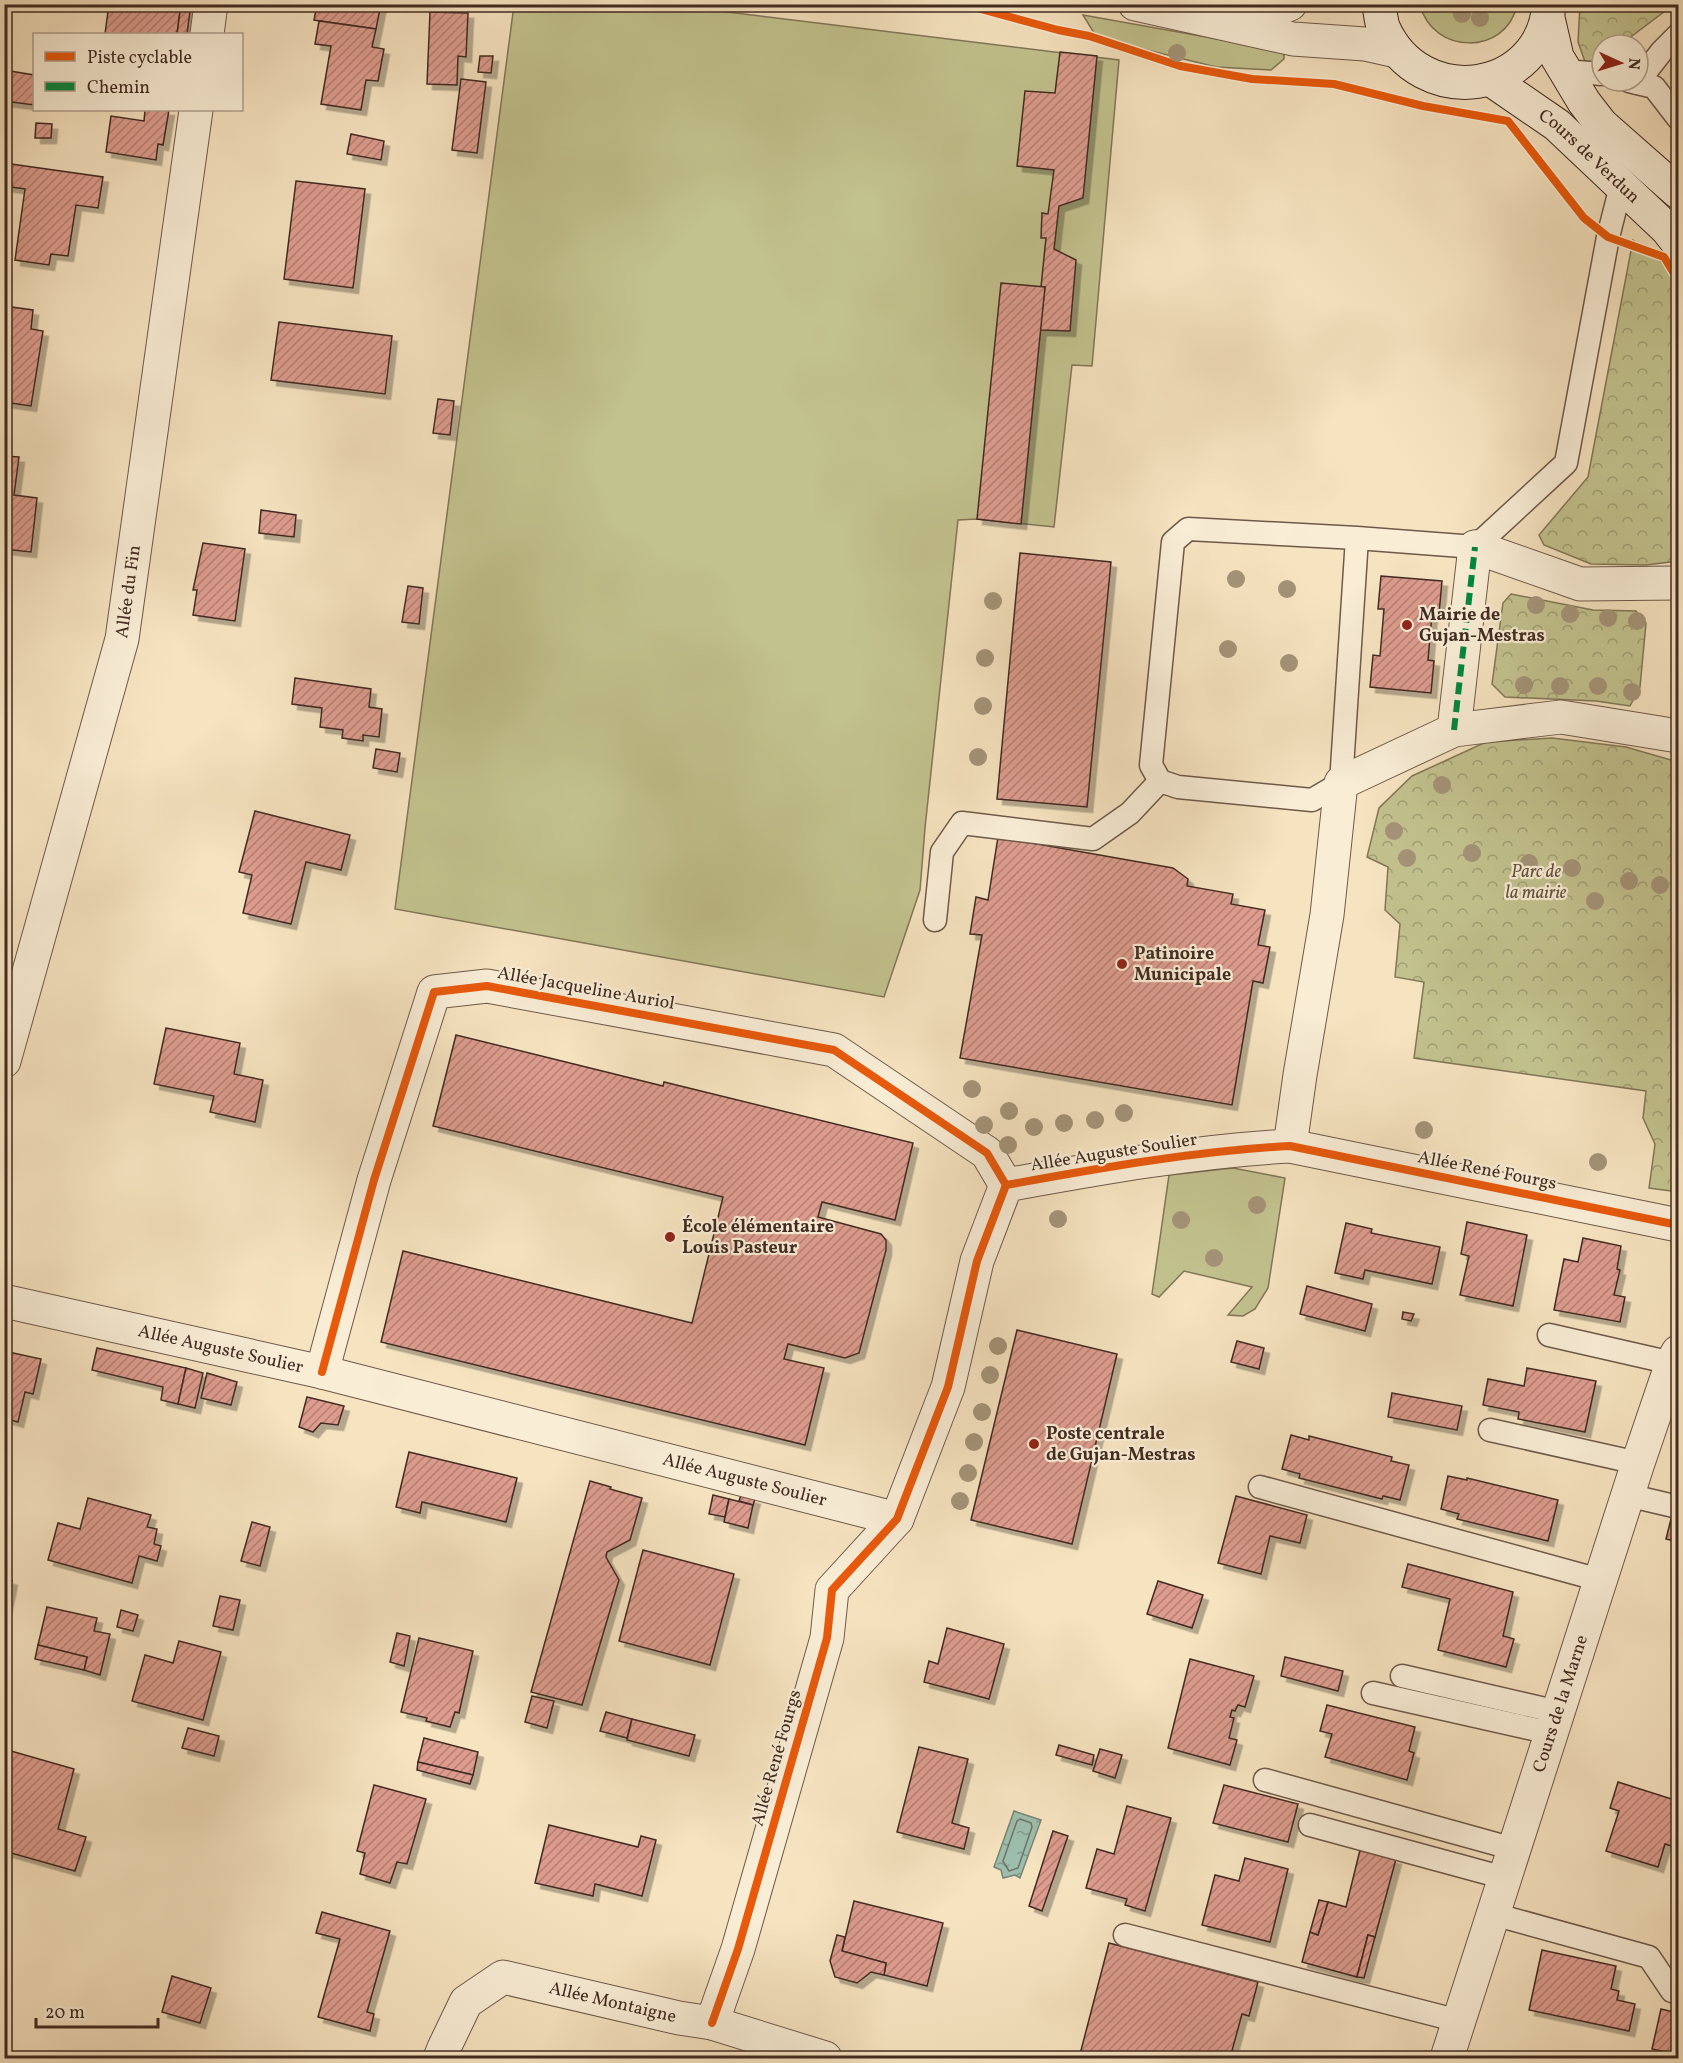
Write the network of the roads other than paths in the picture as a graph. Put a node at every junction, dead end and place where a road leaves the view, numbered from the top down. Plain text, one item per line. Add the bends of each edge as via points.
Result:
1 (211, 4) edge
2 (1135, 4) edge
3 (1290, 4) edge
4 (1379, 4) edge
5 (1548, 11) edge
6 (1239, 26) junction
7 (207, 33) edge
8 (1678, 35) edge
9 (1396, 51) junction
10 (1650, 64) edge
11 (1565, 71) junction
12 (1590, 73) edge
13 (1490, 79) junction
14 (1650, 86) edge
15 (196, 111) edge
16 (1678, 118) edge
17 (1621, 186) junction
18 (1678, 192) edge
19 (1678, 243) edge
20 (1357, 538) junction
21 (1475, 547) junction
22 (1678, 583) edge
23 (1454, 730) junction
24 (1678, 736) edge
25 (1160, 782) junction
26 (1341, 783) junction
27 (935, 920) dead end
28 (5, 1055) edge
29 (1290, 1146) junction
30 (1006, 1185) junction
31 (1678, 1225) edge
32 (4, 1302) edge
33 (1549, 1335) dead end
34 (1675, 1358) edge
35 (322, 1372) junction
36 (1490, 1430) dead end
37 (1638, 1462) junction
38 (1260, 1487) dead end
39 (1627, 1495) junction
40 (1678, 1507) edge
41 (897, 1520) junction
42 (1600, 1580) junction
43 (1402, 1676) dead end
44 (1373, 1693) dead end
45 (1554, 1723) junction
46 (1265, 1780) dead end
47 (1310, 1825) dead end
48 (1509, 1863) junction
49 (1493, 1914) junction
50 (1125, 1935) dead end
51 (1672, 1991) dead end
52 (1459, 2021) junction
53 (712, 2023) junction
54 (440, 2058) edge
55 (825, 2058) edge
56 (1447, 2058) edge

1 - 7 street
2 - 6 street
3 - 6 street
4 - 9 street via 1383,26
5 - 11 street, Cours de Verdun via 1557,57
5 - 13 street via 1536,44 1516,66
6 - 9 street via 1293,39 1365,44
8 - 10 lane
9 - 13 street via 1416,69 1439,80 1465,84
11 - 12 lane
11 - 18 street, Cours de Verdun via 1601,124
13 - 17 street, Cours de Verdun via 1557,124
14 - 16 lane
15 - 28 street, Allée du Fin via 122,639
17 - 19 street, Cours de Verdun
17 - 21 lane via 1566,463
20 - 21 lane
20 - 25 lane via 1188,529 1173,543 1151,765
20 - 26 lane
21 - 22 street via 1580,584
21 - 23 street
23 - 24 street via 1561,717
23 - 26 street
25 - 26 lane via 1312,800
25 - 27 lane via 1130,813 1093,839 962,824 942,852
26 - 29 street via 1327,915
29 - 30 street, Allée Auguste Soulier via 1119,1165
29 - 31 street, Allée René Fourgs
30 - 35 street, Allée Jacqueline Auriol via 987,1153 834,1050 487,986 434,992 374,1180
30 - 41 street via 977,1262 948,1387
32 - 35 street, Allée Auguste Soulier
33 - 34 lane
34 - 37 street, Cours de la Marne
35 - 41 street, Allée Auguste Soulier
36 - 37 lane
37 - 39 street, Cours de la Marne
38 - 42 lane
39 - 40 lane
39 - 42 street, Cours de la Marne
41 - 53 street, Allée René Fourgs via 832,1590 827,1638 738,1949
42 - 45 street, Cours de la Marne
43 - 45 lane
44 - 45 lane
45 - 48 street, Cours de la Marne
46 - 48 lane
47 - 48 lane
48 - 49 street, Cours de la Marne
49 - 51 lane via 1649,1957
49 - 52 street, Cours de la Marne
50 - 52 lane
52 - 56 street, Cours de la Marne
53 - 54 street, Allée Montaigne via 503,1977 466,2002
53 - 55 street, Allée Montaigne

